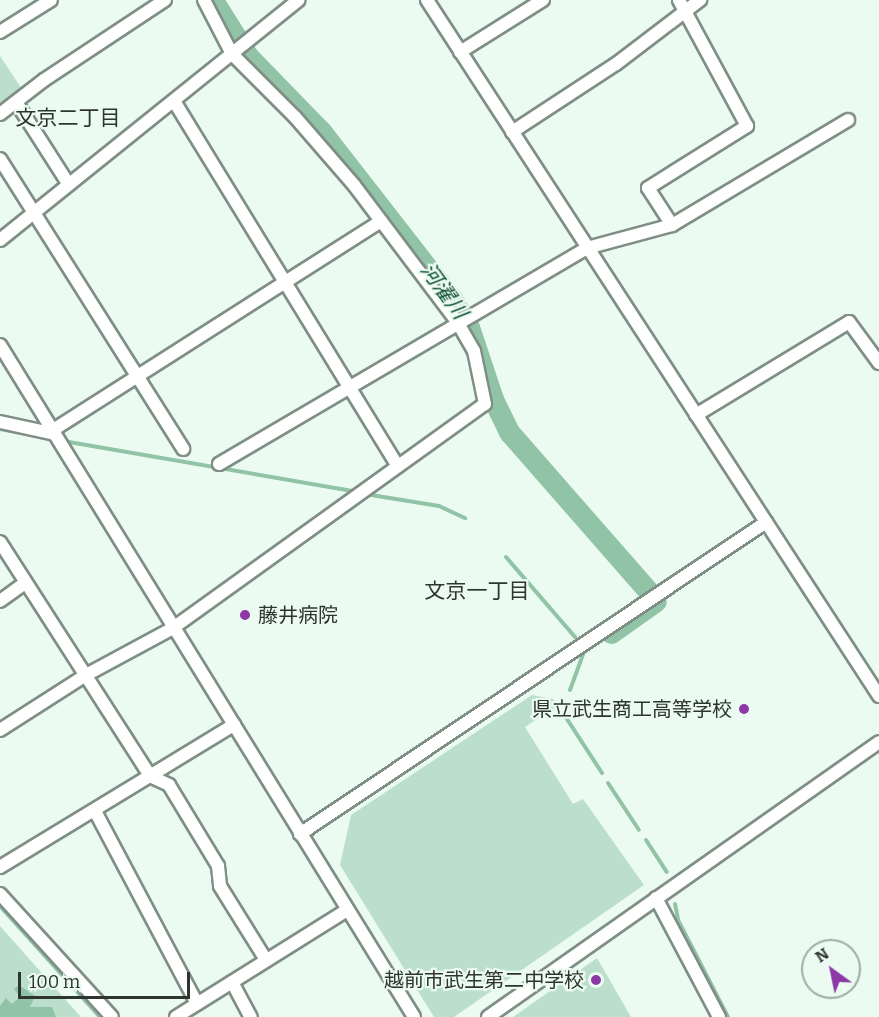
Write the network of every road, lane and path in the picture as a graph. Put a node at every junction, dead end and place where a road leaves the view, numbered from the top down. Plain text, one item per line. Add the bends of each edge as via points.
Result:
1 (51, 0) edge
2 (165, 0) edge
3 (204, 0) edge
4 (299, 0) edge
5 (427, 0) edge
6 (543, 0) edge
7 (700, 0) edge
8 (682, 5) edge
9 (1, 28) edge
10 (460, 52) junction
11 (232, 54) junction
12 (174, 101) junction
13 (16, 102) junction
14 (0, 114) edge
15 (848, 120) dead end
16 (512, 132) junction
17 (0, 159) edge
18 (69, 185) junction
19 (34, 212) junction
20 (381, 221) junction
21 (672, 225) junction
22 (0, 240) edge
23 (586, 248) junction
24 (285, 282) junction
25 (458, 323) junction
26 (0, 345) edge
27 (879, 363) edge
28 (136, 376) junction
29 (350, 387) junction
30 (696, 415) junction
31 (0, 422) edge
32 (54, 432) junction
33 (183, 450) dead end
34 (219, 464) dead end
35 (398, 466) junction
36 (766, 522) junction
37 (0, 542) edge
38 (25, 583) junction
39 (0, 601) edge
40 (173, 628) junction
41 (86, 675) junction
42 (879, 696) edge
43 (234, 725) junction
44 (0, 730) edge
45 (879, 742) edge
46 (150, 776) junction
47 (95, 811) junction
48 (300, 834) junction
49 (0, 867) edge
50 (0, 894) edge
51 (656, 898) junction
52 (347, 910) junction
53 (266, 960) junction
54 (232, 982) junction
55 (197, 1004) junction
56 (112, 1017) edge
57 (177, 1017) edge
58 (251, 1017) edge
59 (414, 1017) edge
60 (488, 1017) edge
61 (719, 1017) edge

1 - 9 street
2 - 13 street
3 - 11 street
4 - 11 street
5 - 10 street
6 - 10 street
7 - 8 street
8 - 16 street via 616,64
8 - 21 street via 747,126 648,188
10 - 16 street
11 - 12 street
11 - 20 street via 312,136
12 - 18 street
12 - 24 street
13 - 14 street
13 - 18 street
15 - 21 street
16 - 23 street
17 - 19 street
18 - 19 street
19 - 22 street
19 - 28 street
20 - 24 street
20 - 25 street
21 - 23 street
23 - 25 street
23 - 30 street
24 - 28 street
24 - 29 street
25 - 29 street
25 - 35 street via 474,351 484,404
26 - 32 street
27 - 30 street via 849,322
28 - 32 street
28 - 33 street
29 - 34 street
29 - 35 street
30 - 36 street
31 - 32 street
32 - 40 street
35 - 40 street
36 - 42 street
36 - 48 street
37 - 38 street
38 - 39 street
38 - 41 street
40 - 41 street
40 - 43 street
41 - 44 street
41 - 46 street
43 - 46 street
43 - 48 street
45 - 51 street
46 - 47 street
46 - 53 street via 169,785 218,866 220,886
47 - 49 street
47 - 55 street
48 - 52 street
50 - 56 street
51 - 60 street
51 - 61 street
52 - 53 street
52 - 59 street
53 - 54 street
54 - 55 street
54 - 58 street
55 - 57 street

